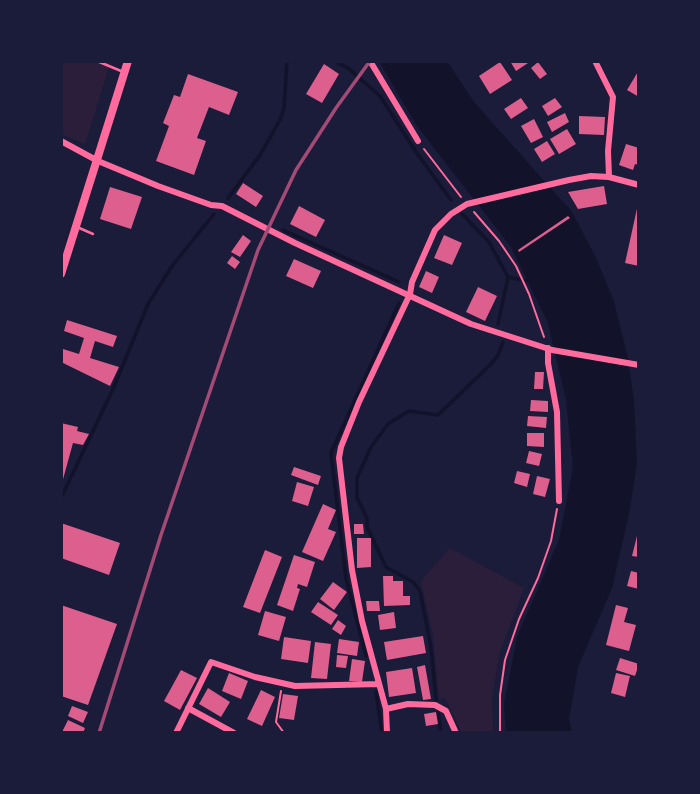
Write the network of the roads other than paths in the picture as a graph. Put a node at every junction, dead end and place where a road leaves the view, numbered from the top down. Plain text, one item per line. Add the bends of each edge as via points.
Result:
1 (97, 61) edge
2 (128, 61) edge
3 (370, 61) edge
4 (595, 61) edge
5 (124, 72) junction
6 (61, 141) edge
7 (418, 141) road end
8 (98, 161) junction
9 (609, 177) junction
10 (639, 185) edge
11 (77, 227) junction
12 (93, 234) dead end
13 (61, 274) edge
14 (410, 294) junction
15 (550, 349) junction
16 (638, 365) edge
17 (559, 501) road end
18 (379, 684) junction
19 (188, 708) junction
20 (386, 709) junction
21 (176, 733) edge
22 (234, 733) edge
23 (387, 733) edge
24 (456, 733) edge

1 - 5 lane
2 - 5 main road
3 - 7 street
4 - 9 street via 613,97
5 - 8 main road
6 - 8 street
8 - 11 main road
8 - 14 street via 222,206
9 - 10 street
9 - 14 street via 555,183 470,204 451,214 435,230
11 - 12 lane
11 - 13 main road
14 - 15 street via 471,324
14 - 18 street via 359,402 339,458 352,570
15 - 16 street
15 - 17 street
18 - 19 street via 295,686 211,662
18 - 20 street
19 - 21 street
19 - 22 street
20 - 23 street
20 - 24 street via 435,705 446,711

